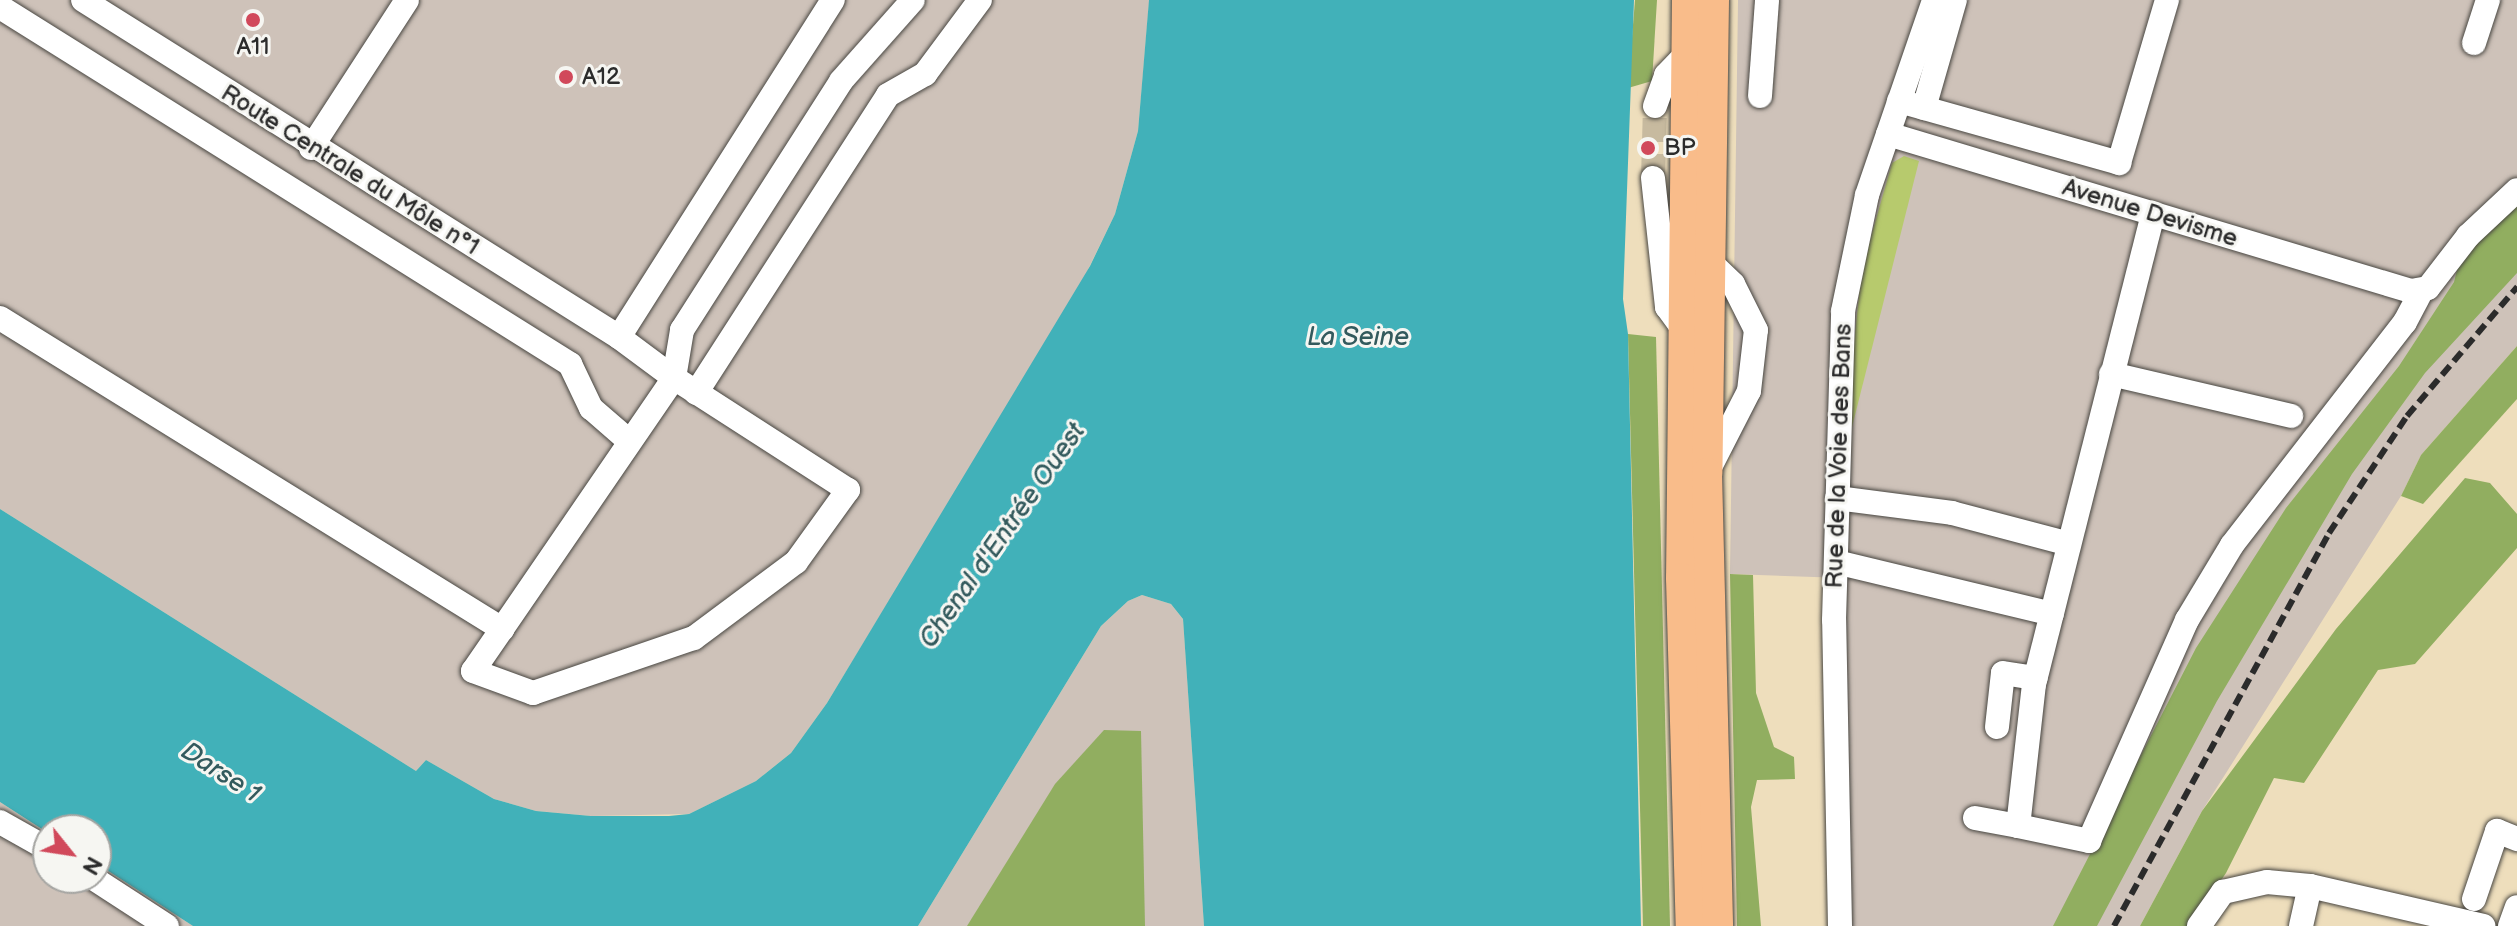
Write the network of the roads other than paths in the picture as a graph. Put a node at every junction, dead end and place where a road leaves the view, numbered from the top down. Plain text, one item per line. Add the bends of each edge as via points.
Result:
1 (83, 0) edge
2 (407, 0) edge
3 (833, 0) edge
4 (913, 0) edge
5 (980, 0) edge
6 (1687, 0) edge
7 (1714, 0) edge
8 (1767, 0) edge
9 (1934, 0) edge
10 (1955, 0) edge
11 (2167, 0) edge
12 (2488, 0) edge
13 (0, 7) edge
14 (2474, 43) dead end
15 (1686, 54) junction
16 (1760, 96) dead end
17 (1899, 101) junction
18 (1655, 106) tunnel mouth
19 (1924, 108) junction
20 (1888, 134) junction
21 (311, 148) junction
22 (1653, 178) tunnel mouth
23 (2517, 190) edge
24 (2153, 214) junction
25 (1710, 262) junction
26 (2416, 292) junction
27 (0, 318) edge
28 (1682, 328) junction
29 (619, 337) junction
30 (2111, 374) junction
31 (674, 378) junction
32 (696, 393) junction
33 (2291, 416) dead end
34 (628, 440) junction
35 (1707, 473) junction
36 (1837, 498) junction
37 (2069, 544) junction
38 (1836, 562) junction
39 (2052, 614) junction
40 (502, 629) junction
41 (2036, 678) junction
42 (1997, 727) dead end
43 (1975, 818) dead end
44 (0, 822) edge
45 (2018, 826) junction
46 (2517, 839) edge
47 (32, 840) edge
48 (2310, 886) junction
49 (112, 890) edge
50 (2474, 899) dead end
51 (2517, 907) edge
52 (167, 926) edge
53 (1691, 926) edge
54 (1718, 926) edge
55 (1840, 926) edge
56 (2199, 926) edge
57 (2301, 926) edge
58 (2483, 926) edge
59 (2510, 926) edge

1 - 21 street, Route Centrale du Môle n°1
2 - 21 street
3 - 29 street
4 - 31 street via 841,81 682,330
5 - 32 street via 925,74 888,95
6 - 15 main road
7 - 25 main road
8 - 16 street
9 - 17 street, Rue de la Voie des Bans
10 - 19 street
11 - 19 street via 2119,163
12 - 14 street
13 - 34 street via 570,364 591,408
15 - 18 street via 1666,75
15 - 28 main road
17 - 19 street
17 - 20 street, Rue de la Voie des Bans
20 - 24 street, Avenue Devisme
20 - 36 street, Rue de la Voie des Bans via 1867,195 1843,311
21 - 29 street, Route Centrale du Môle n°1
22 - 28 street via 1667,307
23 - 26 street
24 - 26 street, Avenue Devisme
24 - 30 street
25 - 35 main road
25 - 35 street via 1733,284 1756,330 1749,391
26 - 45 street via 2405,322 2232,545 2187,620 2089,841
27 - 40 street
28 - 53 main road via 1681,578
29 - 31 street, Route Centrale du Môle n°1
30 - 33 street
30 - 37 street
31 - 32 street, Route Centrale du Môle n°1
31 - 34 street
32 - 40 street, Route Centrale du Môle n°1 via 848,490 796,562 694,638 533,693 473,671
34 - 40 street
35 - 54 main road
36 - 37 street via 1952,513
36 - 38 street, Rue de la Voie des Bans
37 - 39 street
38 - 39 street
38 - 55 street, Rue de la Voie des Bans
39 - 41 street
41 - 42 street via 2003,673
41 - 45 street
43 - 45 street
44 - 47 street
46 - 50 street via 2497,831
48 - 56 street via 2237,885 2210,905
48 - 57 street
48 - 58 street
49 - 52 street
51 - 59 street

